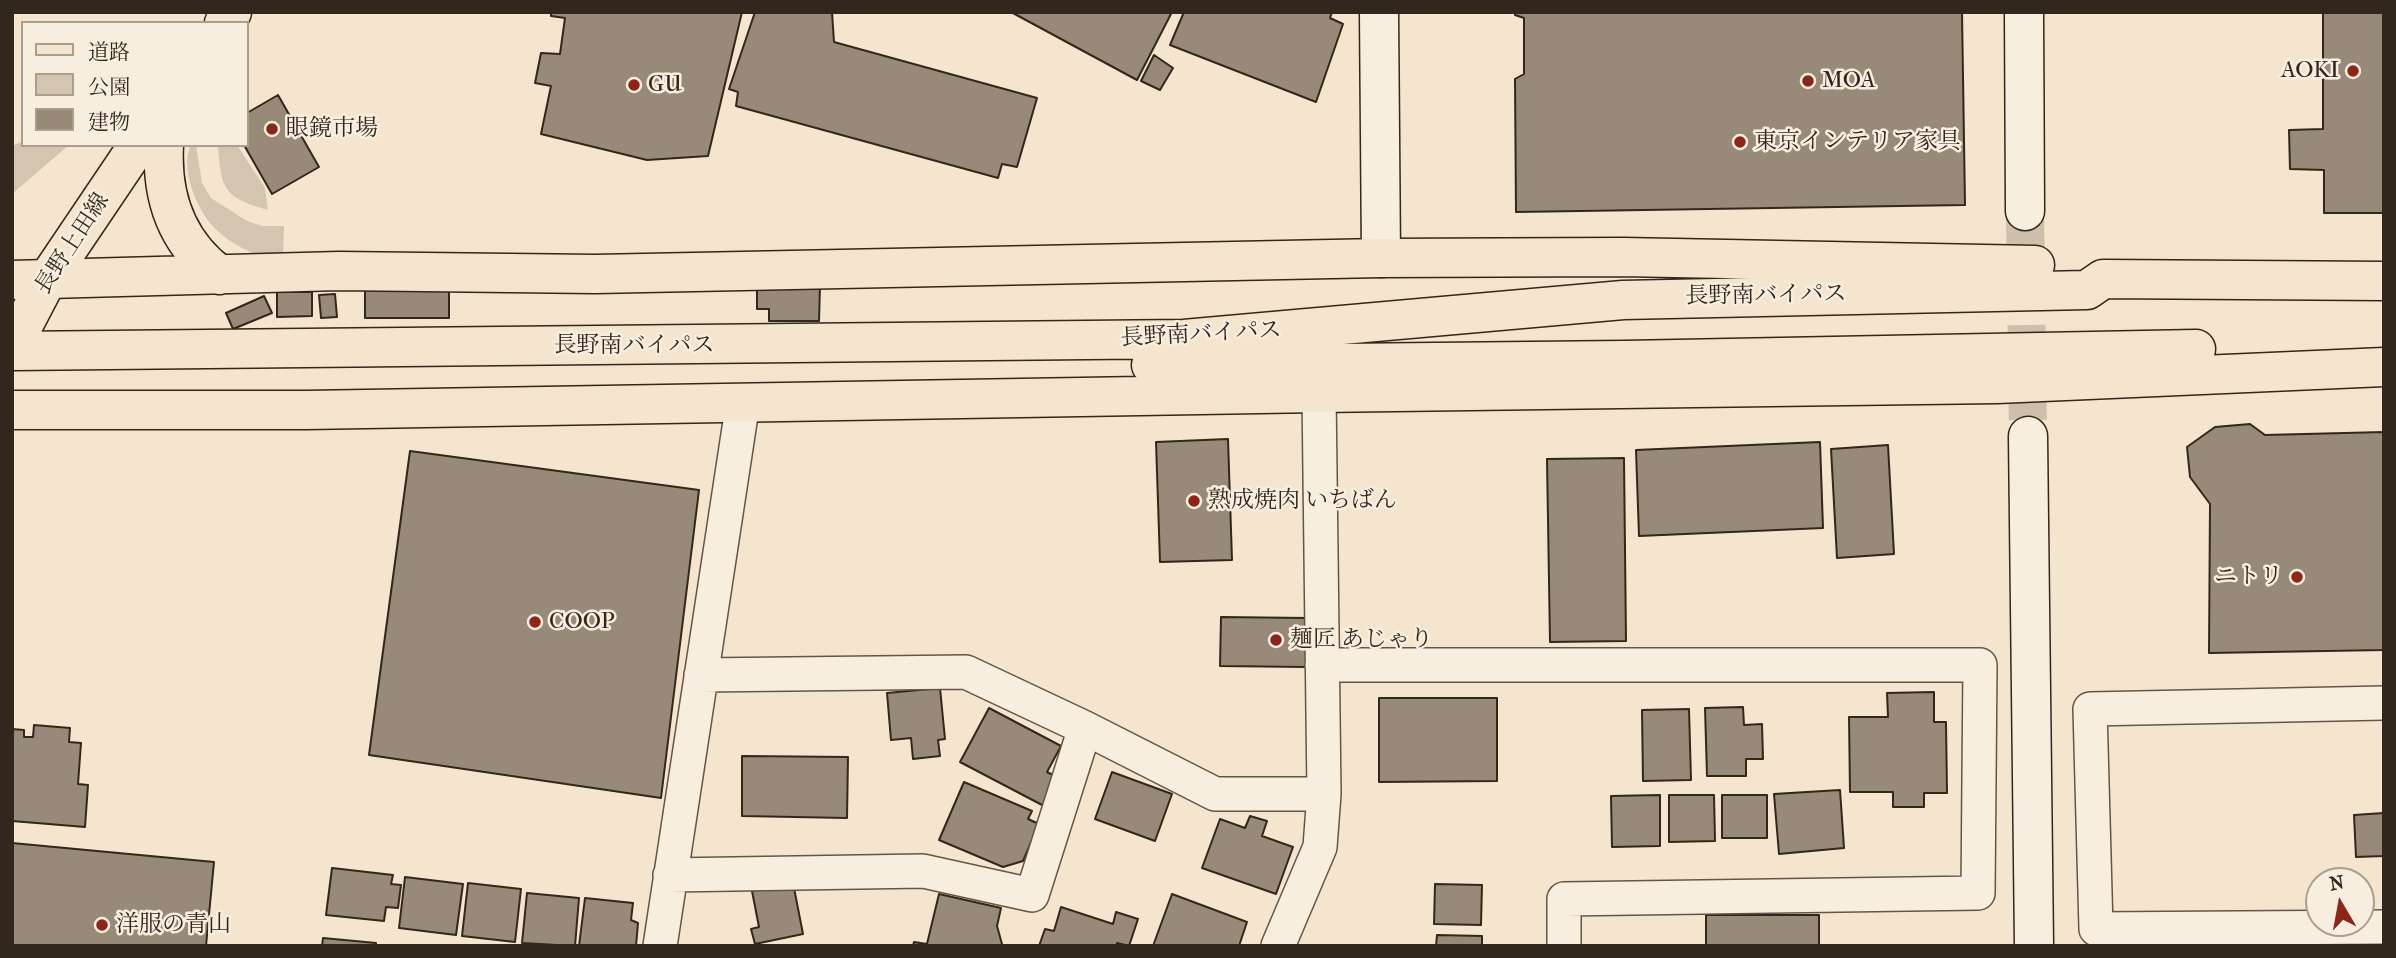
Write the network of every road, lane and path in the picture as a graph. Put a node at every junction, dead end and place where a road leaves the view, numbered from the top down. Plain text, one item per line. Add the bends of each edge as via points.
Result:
1 (1379, 12) edge
2 (2024, 12) edge
3 (136, 147) edge
4 (163, 147) edge
5 (2025, 211) tunnel mouth
6 (1381, 258) junction
7 (220, 275) junction
8 (2103, 279) junction
9 (29, 281) edge
10 (2384, 281) edge
11 (2384, 346) edge
12 (12, 349) edge
13 (2384, 367) edge
14 (12, 372) edge
15 (1319, 393) junction
16 (743, 402) junction
17 (12, 410) edge
18 (2028, 436) tunnel mouth
19 (1322, 665) junction
20 (701, 676) junction
21 (2384, 703) edge
22 (1085, 728) junction
23 (1324, 794) junction
24 (670, 875) junction
25 (2384, 927) edge
26 (2303, 936) edge
27 (660, 946) edge
28 (1278, 946) edge
29 (1564, 946) edge
30 (2034, 946) edge

1 - 6 street
2 - 5 street
3 - 9 main road, 長野上田線
4 - 7 main road via 162,167 172,215 201,261
6 - 7 main road via 595,274 339,271
6 - 8 main road via 1623,257 2086,266
7 - 9 main road
8 - 10 main road, 長野南バイパス
8 - 12 main road, 長野南バイパス via 2087,290 1623,300 1184,339
9 - 12 main road, 長野上田線
11 - 14 main road, 長野南バイパス via 1188,365
13 - 15 main road via 1997,384
15 - 16 main road
15 - 19 street
16 - 17 main road
16 - 20 street
18 - 30 street
19 - 23 street
19 - 29 street via 1980,665 1978,893 1564,899
20 - 22 street via 966,673
20 - 24 street
21 - 26 street via 2090,709 2096,929
22 - 23 street via 1215,794
22 - 24 street via 1032,895 923,871
23 - 28 street via 1320,847
24 - 27 street
25 - 26 street

